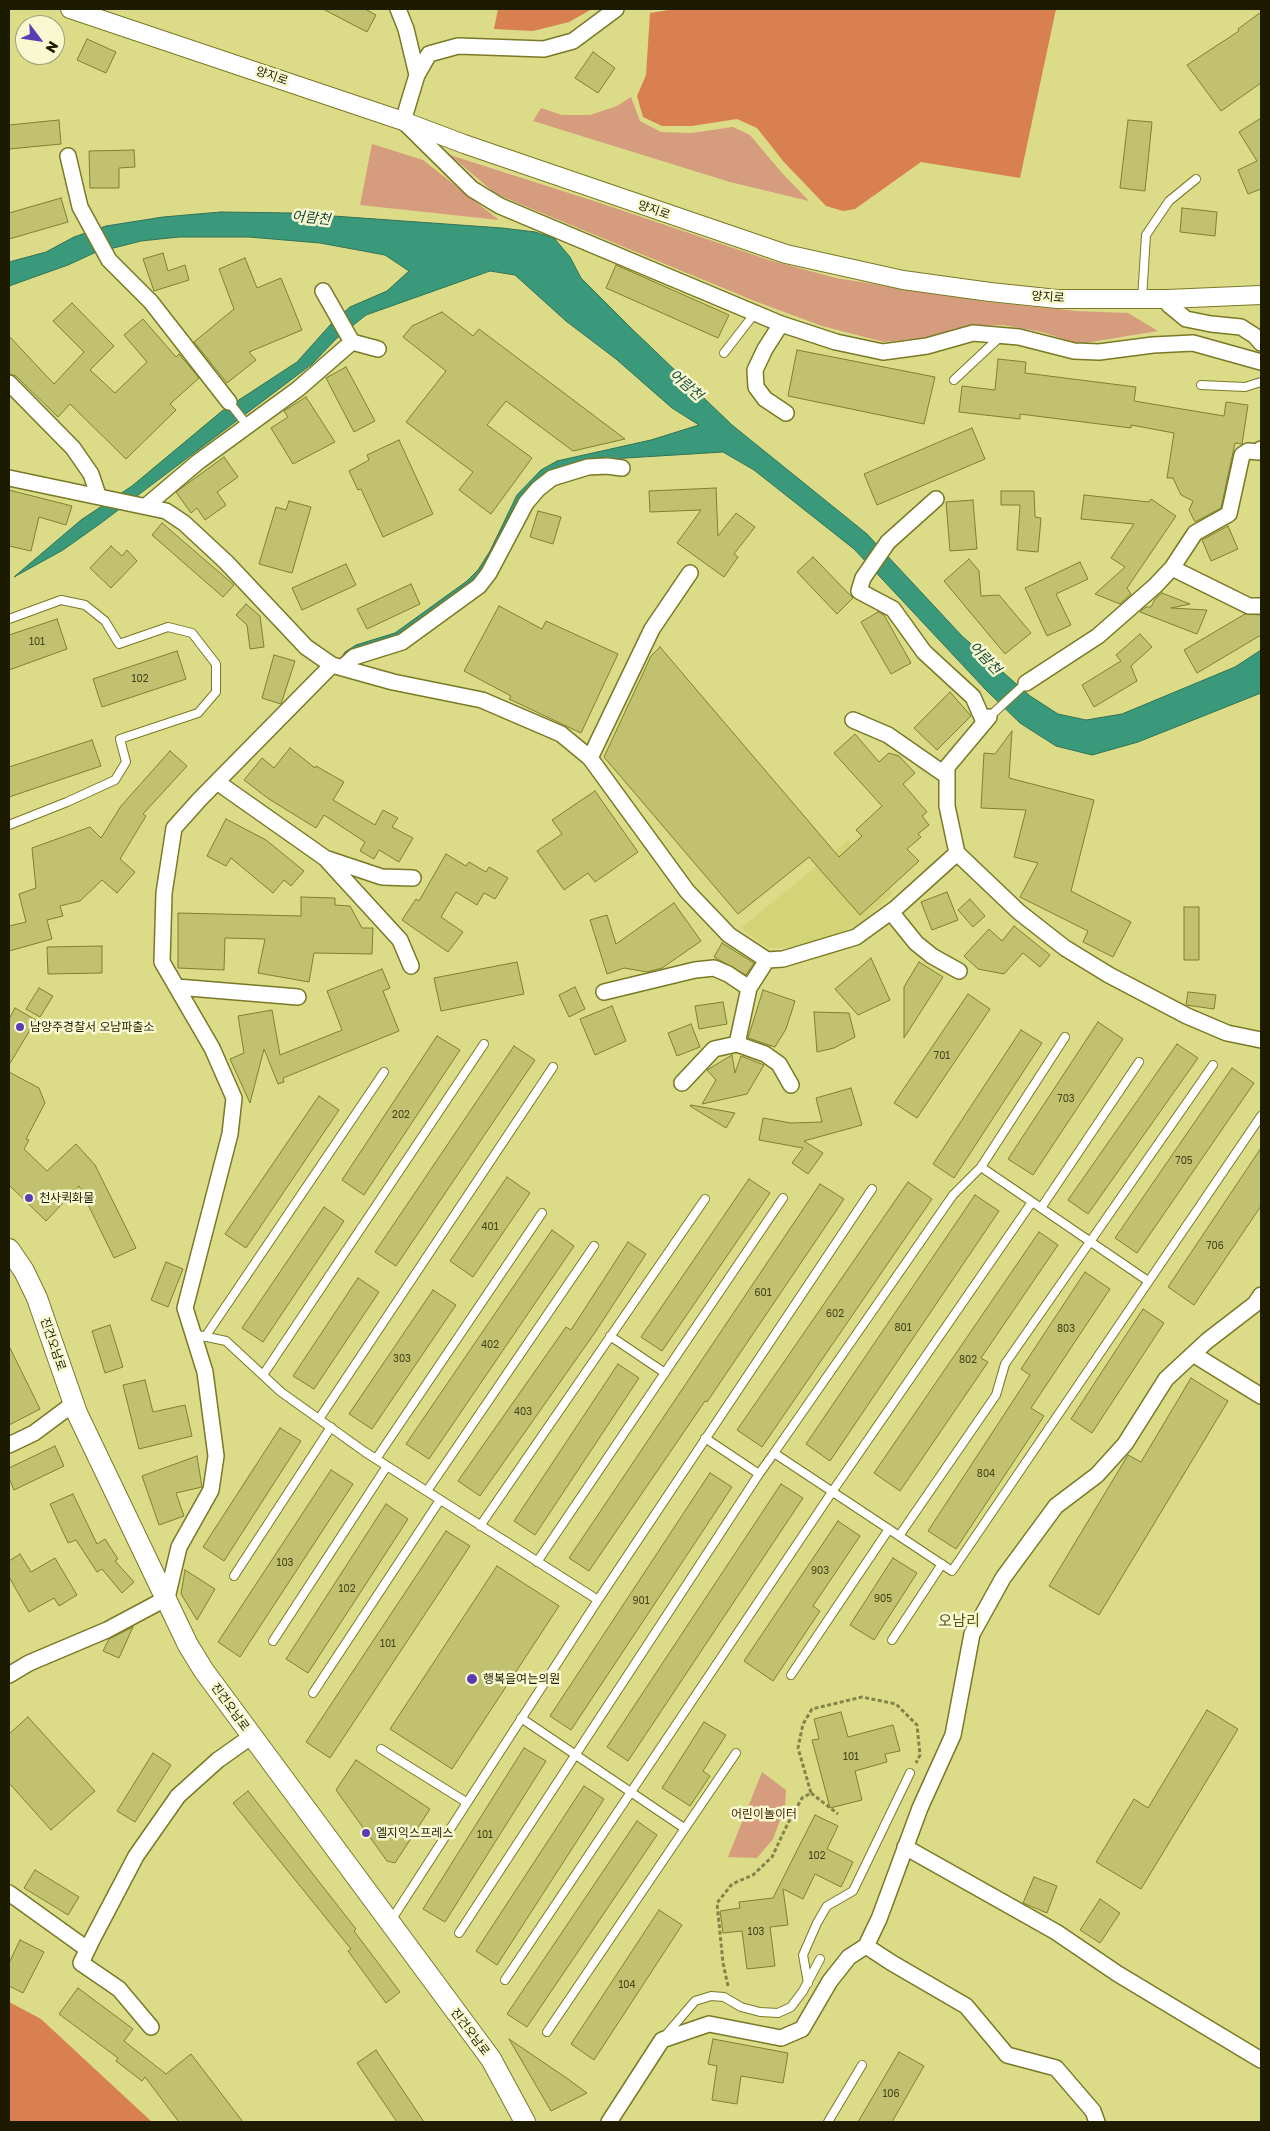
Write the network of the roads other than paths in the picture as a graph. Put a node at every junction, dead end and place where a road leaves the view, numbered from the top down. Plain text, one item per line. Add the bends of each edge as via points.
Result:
1 (70, 9) edge
2 (398, 9) edge
3 (616, 9) edge
4 (417, 75) junction
5 (403, 121) junction
6 (68, 156) dead end
7 (1196, 178) dead end
8 (323, 291) dead end
9 (1261, 296) edge
10 (1167, 299) junction
11 (1142, 300) junction
12 (755, 313) junction
13 (781, 324) junction
14 (1002, 336) junction
15 (352, 342) junction
16 (1261, 343) edge
17 (378, 349) dead end
18 (724, 353) dead end
19 (1261, 362) edge
20 (954, 380) dead end
21 (1261, 382) edge
22 (9, 383) edge
23 (1201, 384) dead end
24 (229, 402) joint
25 (786, 413) dead end
26 (247, 425) junction
27 (1261, 449) edge
28 (622, 468) dead end
29 (9, 478) edge
30 (102, 496) junction
31 (936, 499) dead end
32 (146, 506) junction
33 (1172, 568) junction
34 (690, 573) dead end
35 (1261, 606) edge
36 (9, 619) edge
37 (337, 667) junction
38 (1026, 683) joint
39 (853, 720) dead end
40 (987, 720) junction
41 (590, 758) junction
42 (947, 776) junction
43 (217, 782) junction
44 (9, 825) edge
45 (957, 853) junction
46 (325, 858) junction
47 (413, 878) dead end
48 (891, 912) junction
49 (767, 960) junction
50 (411, 966) dead end
51 (959, 971) dead end
52 (177, 988) junction
53 (749, 988) junction
54 (604, 992) dead end
55 (298, 997) dead end
56 (1065, 1037) dead end
57 (1261, 1040) edge
58 (484, 1044) dead end
59 (737, 1044) junction
60 (1139, 1062) dead end
61 (1213, 1065) dead end
62 (554, 1068) dead end
63 (384, 1072) dead end
64 (682, 1083) dead end
65 (791, 1085) dead end
66 (1261, 1116) edge
67 (981, 1167) junction
68 (872, 1189) dead end
69 (705, 1198) dead end
70 (783, 1198) dead end
71 (1032, 1202) junction
72 (1041, 1208) junction
73 (542, 1213) dead end
74 (1091, 1242) junction
75 (594, 1246) dead end
76 (9, 1249) edge
77 (1148, 1281) junction
78 (1261, 1296) edge
79 (199, 1336) junction
80 (610, 1336) junction
81 (1193, 1354) junction
82 (665, 1373) junction
83 (263, 1375) junction
84 (1261, 1396) edge
85 (74, 1404) junction
86 (319, 1419) junction
87 (331, 1427) junction
88 (706, 1438) junction
89 (9, 1445) edge
90 (774, 1453) junction
91 (376, 1459) junction
92 (386, 1466) junction
93 (760, 1474) junction
94 (427, 1491) junction
95 (832, 1492) junction
96 (440, 1500) junction
97 (480, 1526) junction
98 (889, 1529) junction
99 (899, 1536) junction
100 (538, 1562) junction
101 (942, 1564) junction
102 (234, 1576) dead end
103 (167, 1598) junction
104 (598, 1600) junction
105 (892, 1640) dead end
106 (273, 1641) dead end
107 (9, 1675) edge
108 (791, 1675) dead end
109 (313, 1693) dead end
110 (521, 1718) junction
111 (252, 1736) junction
112 (381, 1749) dead end
113 (736, 1753) dead end
114 (576, 1756) junction
115 (910, 1773) road end
116 (631, 1793) junction
117 (466, 1802) junction
118 (684, 1828) junction
119 (905, 1847) junction
120 (9, 1893) edge
121 (389, 1923) junction
122 (459, 1933) dead end
123 (866, 1946) junction
124 (88, 1949) junction
125 (820, 1958) dead end
126 (505, 1980) dead end
127 (808, 1983) junction
128 (151, 2027) dead end
129 (547, 2032) dead end
130 (662, 2040) junction
131 (1261, 2060) edge
132 (862, 2065) dead end
133 (525, 2122) edge
134 (609, 2122) edge
135 (828, 2122) edge
136 (1097, 2122) edge

1 - 5 street, 양지로
2 - 4 street
3 - 4 street via 573,41 544,49 458,46 429,54
4 - 5 street
5 - 11 street, 양지로 via 786,254 904,280 990,292
5 - 12 street via 472,189 500,206
6 - 24 street via 80,207 109,260 151,302
7 - 11 lane via 1169,201 1146,235
8 - 15 street
9 - 10 street, 양지로
10 - 11 street, 양지로
10 - 16 street via 1169,305 1186,319 1241,327
12 - 13 street
12 - 18 lane
13 - 14 street via 836,342 883,352 927,346 973,333
13 - 25 street via 755,370 756,387 765,399
14 - 19 street via 1082,352 1193,343
14 - 20 lane
15 - 17 street
15 - 26 street via 298,389
21 - 23 lane via 1246,387
22 - 30 street via 73,448
24 - 26 lane
26 - 32 street
27 - 33 street via 1242,455 1230,514 1195,533
28 - 37 street via 588,467 552,478 526,503 479,586 402,642 354,657
29 - 30 street
30 - 32 street
31 - 40 street via 888,542 863,578 859,591 893,609 924,652 973,697
32 - 37 street via 166,511 184,522 306,646
33 - 35 street via 1249,606
33 - 38 street via 1098,636
34 - 41 street via 652,629
36 - 44 lane via 61,600 85,605 104,621 119,644 168,627 192,633 216,664 216,692 198,713 120,739 126,762 115,780
37 - 41 street via 482,700 561,734
37 - 43 street
38 - 40 lane
39 - 42 street via 888,735
40 - 42 street via 947,767
41 - 49 street via 686,891 729,935
42 - 45 street via 948,806
43 - 46 street
43 - 52 street via 174,828 164,893 162,962
45 - 48 street
45 - 57 street via 1019,912 1065,948 1187,1016 1227,1033
46 - 47 street via 382,877
46 - 50 street via 400,940
48 - 49 street via 856,937 783,959
48 - 51 street via 916,944
49 - 53 street
52 - 55 street
52 - 79 street via 212,1048 234,1098 230,1134 185,1308
53 - 54 street via 714,968
53 - 59 street
56 - 67 lane
58 - 83 lane
59 - 64 street via 714,1049
59 - 65 street via 765,1054 780,1064
60 - 72 lane
61 - 74 lane
62 - 86 lane
63 - 79 lane
66 - 77 lane
67 - 71 lane
67 - 90 lane via 953,1195
68 - 88 lane
69 - 80 lane
70 - 82 lane
71 - 72 lane
71 - 95 lane
72 - 74 lane
73 - 91 lane
74 - 77 lane
74 - 99 lane via 1005,1364 996,1395
75 - 94 lane
76 - 85 main road, 진건오남로 via 24,1271 36,1298
77 - 101 lane via 952,1571
78 - 81 street
79 - 83 lane via 226,1341
79 - 103 street via 216,1456 210,1490 179,1547
80 - 82 lane
80 - 97 lane
81 - 84 street
81 - 119 street via 1166,1379 1125,1444 1097,1475 1056,1506 1003,1578 972,1634 953,1734
82 - 100 lane
83 - 86 lane
85 - 89 street via 34,1433
85 - 103 main road, 진건오남로
86 - 87 lane
87 - 91 lane
87 - 102 lane
88 - 93 lane
88 - 104 lane
90 - 93 lane
90 - 95 lane
91 - 92 lane
92 - 94 lane
92 - 106 lane
93 - 114 lane
94 - 96 lane
95 - 98 lane
95 - 116 lane
96 - 97 lane
96 - 109 lane
97 - 100 lane
98 - 99 lane
98 - 108 lane
99 - 101 lane
100 - 104 lane
101 - 105 lane
103 - 107 street
103 - 111 main road, 진건오남로 via 188,1645 204,1671
104 - 110 lane
110 - 114 lane
110 - 117 lane
111 - 121 main road, 진건오남로
111 - 124 street via 218,1760 178,1796 136,1856
112 - 117 lane
113 - 118 lane
114 - 116 lane
114 - 122 lane
115 - 127 lane via 853,1891 827,1906 817,1923 803,1955
116 - 118 lane
116 - 126 lane
117 - 121 lane
118 - 129 lane
119 - 123 street
119 - 131 street via 1056,1932 1118,1974
120 - 124 street
121 - 133 main road, 진건오남로 via 491,2060
123 - 130 street via 849,1957 835,1975 802,2029 781,2038 708,2024
123 - 136 street via 966,2006 1007,2054 1056,2068 1093,2111
124 - 128 street via 81,1963 119,1988
125 - 127 lane
127 - 130 lane via 791,2008 778,2013 760,2012 724,1996 695,2002
130 - 134 street
132 - 135 lane

